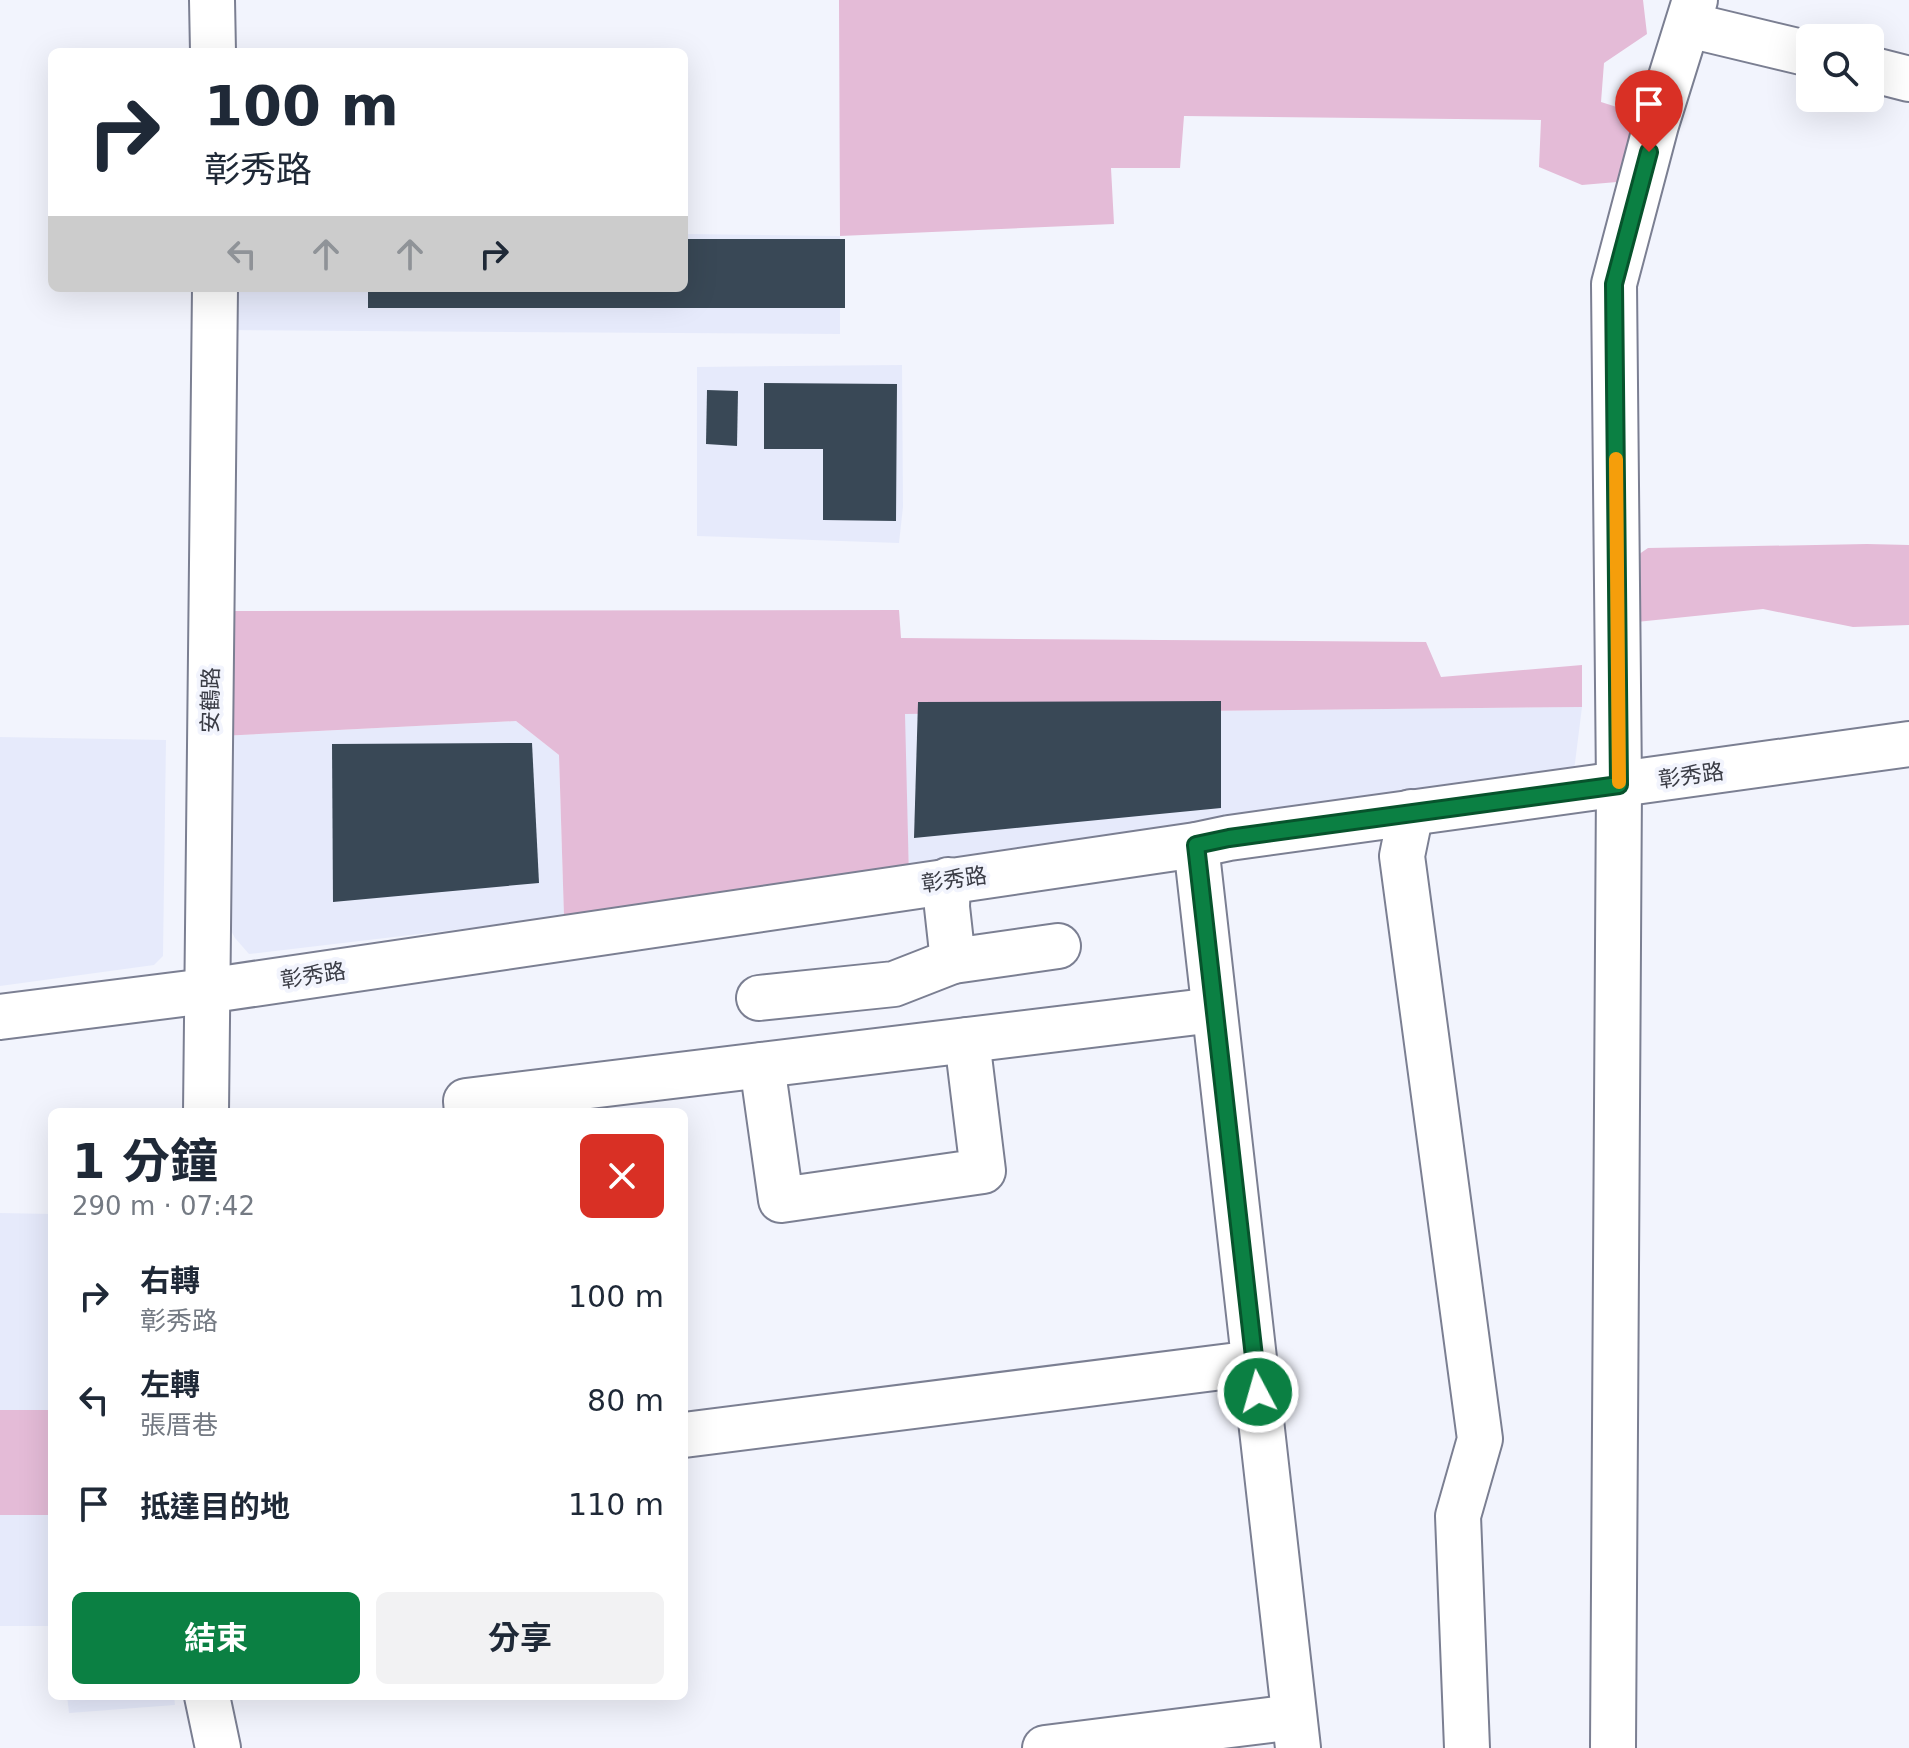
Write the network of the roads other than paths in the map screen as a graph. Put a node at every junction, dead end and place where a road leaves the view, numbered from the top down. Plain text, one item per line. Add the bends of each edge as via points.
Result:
1 (212, 0) edge
2 (1692, 12) edge
3 (213, 48) edge
4 (1796, 49) edge
5 (1884, 73) edge
6 (1909, 79) edge
7 (215, 292) edge
8 (1909, 744) edge
9 (1619, 785) junction
10 (1411, 812) junction
11 (1196, 845) junction
12 (948, 880) junction
13 (1058, 946) dead end
14 (953, 961) junction
15 (206, 991) junction
16 (759, 998) dead end
17 (1214, 1010) junction
18 (0, 1017) edge
19 (967, 1040) junction
20 (762, 1065) junction
21 (206, 1108) edge
22 (467, 1108) edge
23 (1254, 1363) junction
24 (688, 1434) edge
25 (208, 1700) edge
26 (1296, 1732) edge
27 (1060, 1747) edge
28 (218, 1748) edge
29 (1467, 1748) edge
30 (1613, 1748) edge

1 - 3 street
2 - 4 street
2 - 9 street via 1614,284
5 - 6 street
7 - 15 street, 安鶴路
8 - 9 street, 彰秀路
9 - 10 street, 彰秀路
9 - 30 street
10 - 11 street, 彰秀路
10 - 29 street via 1402,856 1480,1439 1458,1516
11 - 12 street, 彰秀路
11 - 17 street
12 - 14 street
12 - 15 street, 彰秀路
13 - 14 street
14 - 16 street via 894,984
15 - 18 street, 彰秀路
15 - 21 street, 安鶴路
17 - 19 street
17 - 23 street
19 - 20 street
19 - 20 street via 983,1171 781,1200
20 - 22 street via 466,1101
23 - 24 street
23 - 26 street
25 - 28 street
26 - 27 street

